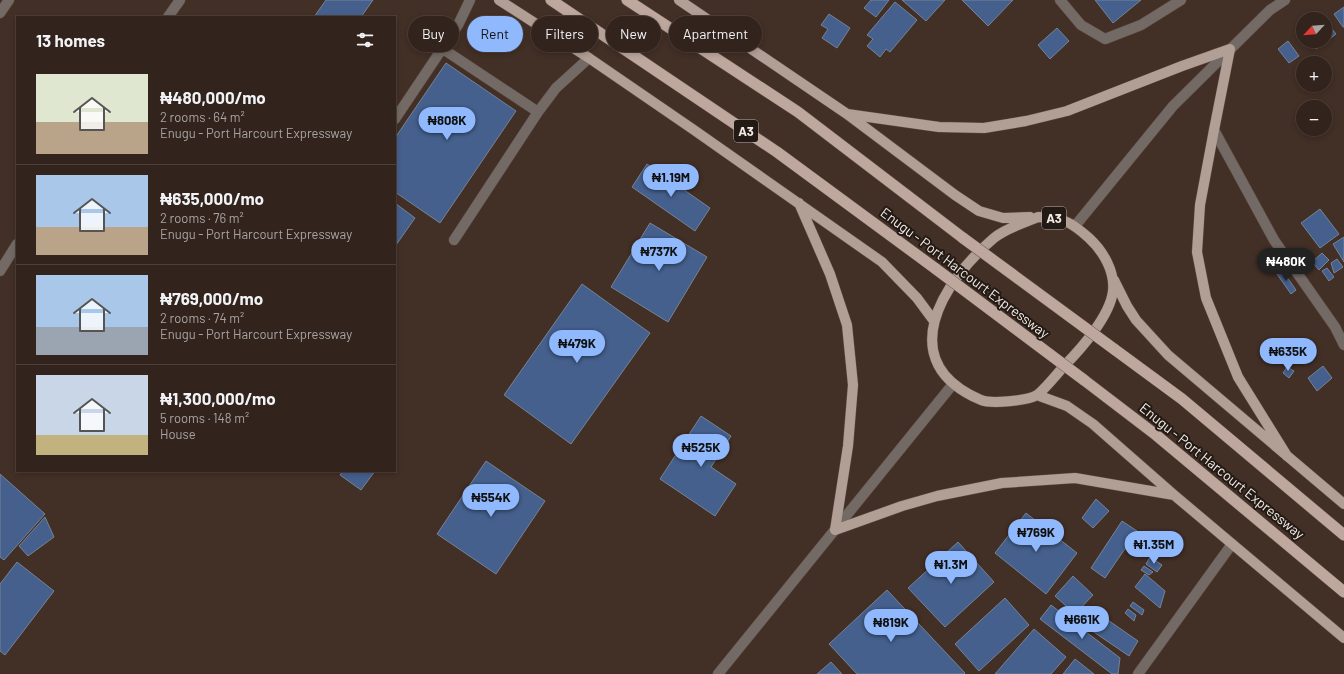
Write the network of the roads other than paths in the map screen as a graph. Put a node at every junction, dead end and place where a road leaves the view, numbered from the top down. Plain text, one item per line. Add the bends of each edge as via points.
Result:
1 (9, 0) edge
2 (180, 0) edge
3 (470, 0) edge
4 (499, 0) edge
5 (551, 0) edge
6 (627, 0) edge
7 (680, 0) edge
8 (1060, 0) edge
9 (1181, 0) edge
10 (1285, 0) edge
11 (0, 13) edge
12 (169, 16) edge
13 (459, 23) edge
14 (1230, 50) junction
15 (440, 52) edge
16 (449, 52) edge
17 (589, 58) junction
18 (538, 112) junction
19 (847, 114) junction
20 (396, 118) edge
21 (1214, 130) junction
22 (799, 203) junction
23 (1038, 217) junction
24 (1075, 226) junction
25 (454, 240) dead end
26 (16, 246) edge
27 (0, 271) edge
28 (1112, 276) junction
29 (934, 321) junction
30 (1344, 345) edge
31 (953, 384) junction
32 (1037, 395) junction
33 (1287, 456) junction
34 (1174, 495) junction
35 (1344, 504) edge
36 (835, 530) junction
37 (1344, 535) edge
38 (1232, 544) junction
39 (1344, 592) edge
40 (1344, 638) edge
41 (718, 674) edge
42 (1138, 674) edge

1 - 11 street
2 - 12 street
3 - 13 street
4 - 17 main road, A3
5 - 39 highway, Enugu - Port Harcourt Expressway / A3, bridge via 776,152 936,269 1156,435
6 - 37 highway, Enugu - Port Harcourt Expressway, bridge via 798,112 963,238 1182,399
7 - 19 main road, A3
8 - 9 street via 1081,25 1105,39 1141,25
10 - 14 street via 1270,10
14 - 19 main road via 1067,111 984,128 939,127
14 - 21 main road
14 - 24 street via 1173,106
15 - 20 street
16 - 18 street
17 - 18 street via 556,88
17 - 22 main road, A3
18 - 25 street
19 - 23 main road, A3 via 979,211 1003,218
21 - 30 street via 1274,240 1335,327
21 - 33 main road via 1200,205 1197,252 1206,298 1238,377
22 - 29 main road, A3 via 882,262 917,298
22 - 36 main road via 830,274 847,325 853,385 848,446
23 - 24 main road, A3 via 1056,218
23 - 29 main road, A3 via 995,237 955,278
24 - 28 main road, A3 via 1094,243 1106,259
26 - 27 street
28 - 32 main road, A3 via 1113,291 1109,305 1098,325 1080,350
28 - 33 main road, A3 via 1136,320 1155,342
29 - 31 main road, A3 via 931,342 938,367
31 - 32 main road, A3 via 986,402 1016,401
31 - 36 street
32 - 34 main road via 1067,406 1093,424
33 - 35 main road, A3
34 - 36 main road via 1075,478 1002,483 937,496
34 - 38 main road
36 - 41 street
38 - 40 main road
38 - 42 street

